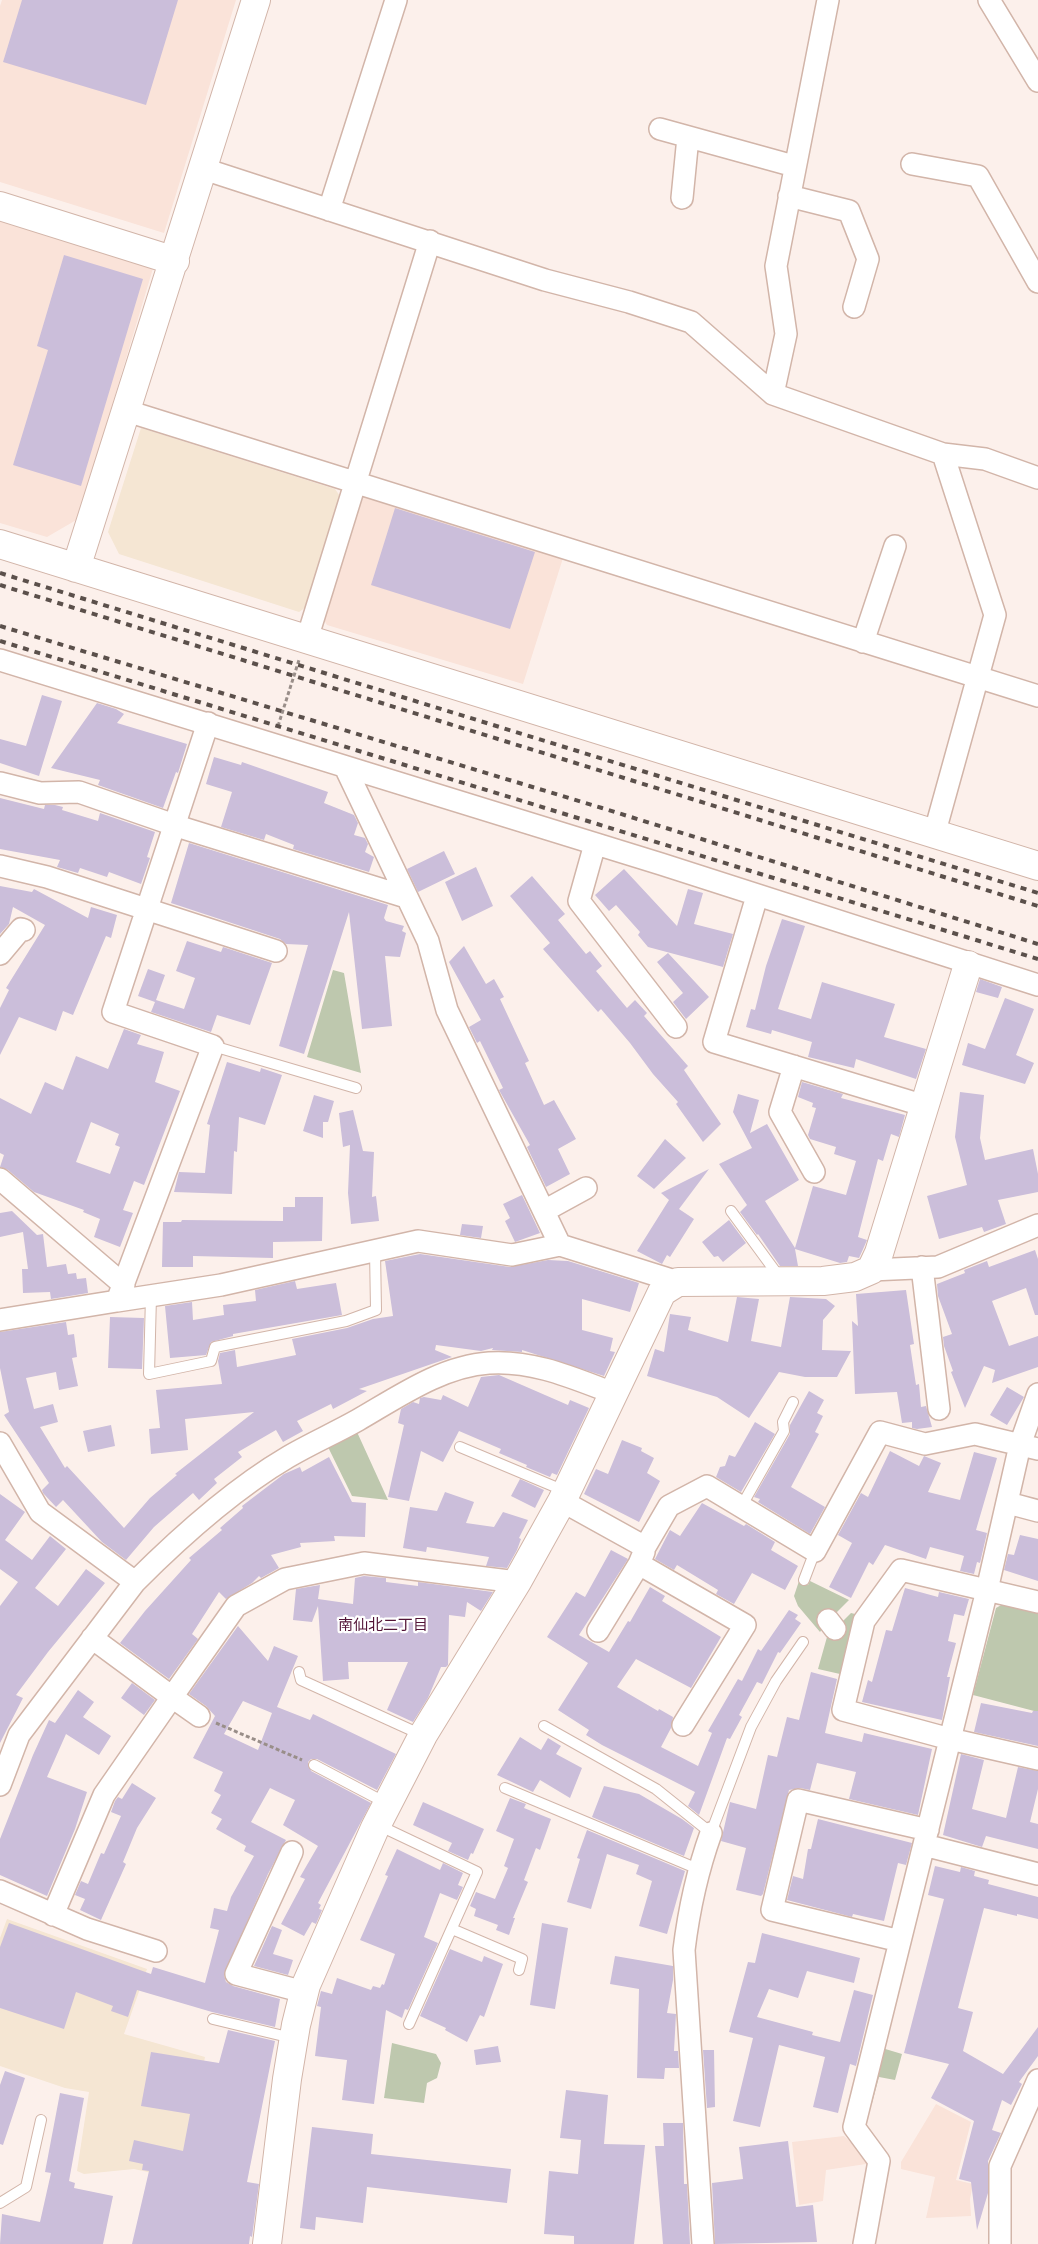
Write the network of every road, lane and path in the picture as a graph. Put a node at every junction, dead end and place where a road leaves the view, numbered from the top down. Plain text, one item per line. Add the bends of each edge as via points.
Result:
1 (256, 0) edge
2 (396, 0) edge
3 (828, 0) edge
4 (989, 0) edge
5 (1038, 81) edge
6 (660, 129) dead end
7 (688, 137) junction
8 (912, 164) dead end
9 (794, 166) junction
10 (204, 169) junction
11 (789, 196) junction
12 (682, 198) dead end
13 (0, 206) edge
14 (329, 210) junction
15 (430, 241) junction
16 (175, 261) junction
17 (1038, 282) edge
18 (854, 307) dead end
19 (773, 394) junction
20 (127, 411) junction
21 (943, 454) junction
22 (1038, 478) edge
23 (354, 484) junction
24 (0, 544) edge
25 (895, 546) dead end
26 (76, 568) junction
27 (308, 639) junction
28 (863, 642) junction
29 (0, 660) edge
30 (297, 665) dead end
31 (978, 677) junction
32 (1038, 696) edge
33 (208, 723) junction
34 (273, 744) junction
35 (345, 767) junction
36 (0, 783) edge
37 (174, 824) junction
38 (934, 835) junction
39 (595, 844) junction
40 (0, 866) edge
41 (1038, 866) edge
42 (406, 896) junction
43 (757, 896) junction
44 (147, 910) junction
45 (24, 930) dead end
46 (276, 951) dead end
47 (0, 954) edge
48 (968, 964) junction
49 (1038, 985) edge
50 (676, 1027) dead end
51 (213, 1046) junction
52 (794, 1066) junction
53 (356, 1088) dead end
54 (925, 1106) junction
55 (814, 1172) dead end
56 (0, 1179) edge
57 (586, 1188) dead end
58 (544, 1211) junction
59 (730, 1211) dead end
60 (1038, 1225) edge
61 (560, 1245) junction
62 (375, 1251) junction
63 (922, 1267) junction
64 (871, 1270) junction
65 (776, 1280) junction
66 (678, 1282) junction
67 (121, 1293) junction
68 (151, 1296) junction
69 (0, 1320) edge
70 (614, 1393) junction
71 (1038, 1394) edge
72 (793, 1402) dead end
73 (938, 1409) dead end
74 (0, 1443) edge
75 (460, 1447) dead end
76 (1029, 1447) edge
77 (564, 1496) junction
78 (1008, 1503) junction
79 (741, 1507) junction
80 (1038, 1511) edge
81 (815, 1551) junction
82 (642, 1556) junction
83 (804, 1580) dead end
84 (135, 1582) junction
85 (517, 1582) junction
86 (987, 1590) junction
87 (1038, 1602) edge
88 (598, 1631) dead end
89 (92, 1638) junction
90 (803, 1642) dead end
91 (299, 1672) dead end
92 (172, 1697) junction
93 (200, 1716) joint
94 (682, 1725) dead end
95 (544, 1726) dead end
96 (423, 1735) junction
97 (950, 1739) junction
98 (1038, 1758) edge
99 (314, 1765) joint
100 (0, 1784) edge
101 (505, 1788) dead end
102 (383, 1815) junction
103 (711, 1833) junction
104 (926, 1838) junction
105 (292, 1852) dead end
106 (698, 1868) junction
107 (1038, 1874) edge
108 (0, 1890) edge
109 (53, 1915) junction
110 (452, 1929) junction
111 (900, 1941) junction
112 (156, 1951) dead end
113 (519, 1970) dead end
114 (304, 1992) junction
115 (214, 2019) dead end
116 (409, 2024) dead end
117 (293, 2038) junction
118 (1038, 2080) edge
119 (41, 2120) dead end
120 (0, 2203) edge
121 (267, 2244) edge
122 (703, 2244) edge
123 (864, 2244) edge
124 (1000, 2244) edge

1 - 10 street
2 - 14 street
3 - 9 street
4 - 5 street
6 - 7 street
7 - 9 street
7 - 12 street
8 - 17 street via 978,176
9 - 11 street
10 - 14 street
10 - 16 street
11 - 18 street via 849,211 868,259
11 - 19 street via 776,266 786,334
13 - 16 street
14 - 15 street
15 - 19 street via 545,280 691,322
15 - 23 street
16 - 20 street
19 - 21 street
20 - 23 street
20 - 26 street
21 - 22 street via 985,460
21 - 31 street via 995,615
23 - 27 street
23 - 28 street
24 - 26 street
25 - 28 street
26 - 27 street
27 - 38 street
28 - 31 street
29 - 33 street
30 - 34 path
31 - 32 street
31 - 38 street
33 - 34 street
33 - 37 street
34 - 35 street
35 - 39 street
35 - 42 street
36 - 37 street via 40,793 79,792
37 - 42 street
37 - 44 street
38 - 41 street
39 - 43 street
39 - 50 street via 579,902
40 - 44 street via 47,877
42 - 58 street via 428,941 446,1010
43 - 48 street
43 - 52 street via 714,1042
44 - 46 street
44 - 51 street via 113,1012
45 - 47 street via 21,928
48 - 49 street
48 - 54 street
51 - 53 lane
51 - 67 street
52 - 54 street
52 - 55 street via 780,1112
54 - 64 street via 879,1254
56 - 67 street
57 - 58 street
58 - 61 street
59 - 65 lane via 775,1272
60 - 63 street via 938,1267
61 - 62 street via 512,1255 418,1242
61 - 66 street
62 - 68 street via 221,1285
62 - 68 lane via 376,1310 346,1321 215,1347 211,1361 149,1374
63 - 64 street
63 - 73 street
64 - 65 street via 855,1277 823,1281
65 - 66 street
66 - 70 street via 662,1292
67 - 68 street
67 - 69 street
70 - 77 street
70 - 84 street via 555,1371 512,1362 460,1368 411,1389 287,1457 225,1501
71 - 76 street
72 - 79 lane via 783,1422 784,1431
74 - 84 street via 40,1512
75 - 77 lane
76 - 78 street
76 - 81 street via 975,1434 925,1444 880,1432
77 - 82 street
77 - 85 street
78 - 80 street
78 - 86 street
79 - 81 street
79 - 82 street via 707,1486 669,1506
81 - 83 lane
82 - 88 street
82 - 94 street via 745,1625
84 - 89 street
85 - 92 street via 364,1563 285,1579 236,1606
85 - 96 street
86 - 87 street
86 - 97 street
86 - 97 street via 902,1570 864,1621 843,1710
89 - 92 street
89 - 100 street via 19,1735
90 - 103 lane via 750,1727
91 - 96 lane via 300,1680
92 - 93 street
92 - 109 street via 104,1795
93 - 99 path
95 - 103 lane via 656,1789
96 - 102 street
97 - 98 street
97 - 104 street
99 - 102 lane
101 - 106 lane
102 - 110 lane via 477,1872
102 - 114 street
103 - 106 street
104 - 107 street
104 - 111 street
104 - 111 street via 798,1800 772,1910
105 - 114 street via 236,1974
106 - 122 street via 684,1950
108 - 109 street
109 - 112 street
110 - 113 lane via 522,1959
110 - 116 lane
111 - 123 street via 854,2127 880,2161
114 - 117 street
115 - 117 lane
117 - 121 street
118 - 124 street via 1000,2166
119 - 120 lane via 26,2187

